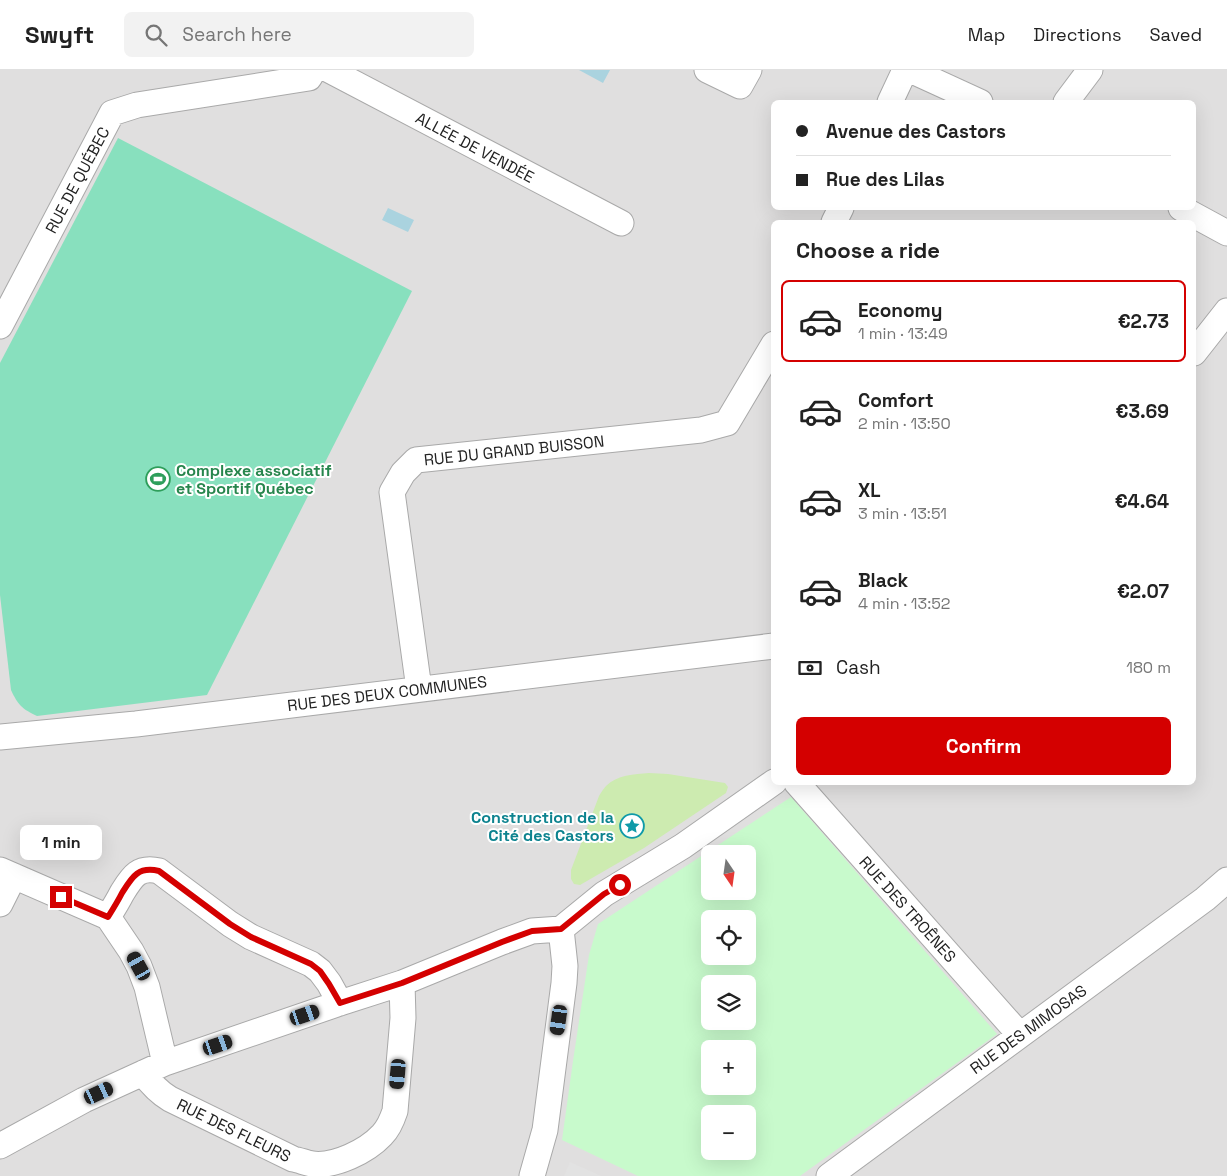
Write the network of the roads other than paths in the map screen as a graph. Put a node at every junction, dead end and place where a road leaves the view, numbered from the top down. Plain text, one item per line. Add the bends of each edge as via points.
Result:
1 (314, 70) edge
2 (329, 70) edge
3 (707, 70) edge
4 (749, 70) edge
5 (905, 70) edge
6 (910, 70) edge
7 (1090, 70) edge
8 (891, 100) edge
9 (976, 100) edge
10 (1068, 100) edge
11 (1185, 210) edge
12 (621, 223) dead end
13 (1227, 233) edge
14 (1227, 311) edge
15 (4, 313) edge
16 (771, 349) edge
17 (1196, 350) edge
18 (771, 646) edge
19 (419, 689) junction
20 (0, 737) edge
21 (771, 784) edge
22 (799, 785) edge
23 (7, 873) edge
24 (1227, 880) edge
25 (0, 904) edge
26 (108, 917) junction
27 (561, 929) junction
28 (402, 983) junction
29 (340, 1003) junction
30 (1020, 1035) junction
31 (154, 1068) junction
32 (0, 1146) edge
33 (532, 1176) edge
34 (829, 1176) edge

1 - 15 street, RUE DE QUÉBEC via 310,78 137,105 112,113
2 - 12 street, ALLÉE DE VENDÉE
3 - 4 street via 740,86
5 - 8 street
6 - 9 street
7 - 10 street
11 - 13 street
14 - 17 street
16 - 19 street, RUE DU GRAND BUISSON via 726,423 701,430 416,460 402,473 392,492
18 - 19 street, RUE DES DEUX COMMUNES
19 - 20 street, RUE DES DEUX COMMUNES via 136,724
21 - 27 street via 683,846 604,894
22 - 30 street, RUE DES TROÊNES
23 - 25 street
23 - 26 street
24 - 30 street, RUE DES MIMOSAS
26 - 29 street via 134,875 150,869 159,871 251,937 311,964 320,971
26 - 31 street via 139,966 146,987
27 - 28 street via 532,931
27 - 33 street via 564,983 545,1130
28 - 29 street
28 - 31 street, RUE DES FLEURS via 403,1018 394,1111 382,1135 349,1158 330,1164 293,1159 170,1099 152,1086
29 - 31 street
30 - 34 street, RUE DES MIMOSAS
31 - 32 street via 84,1100

